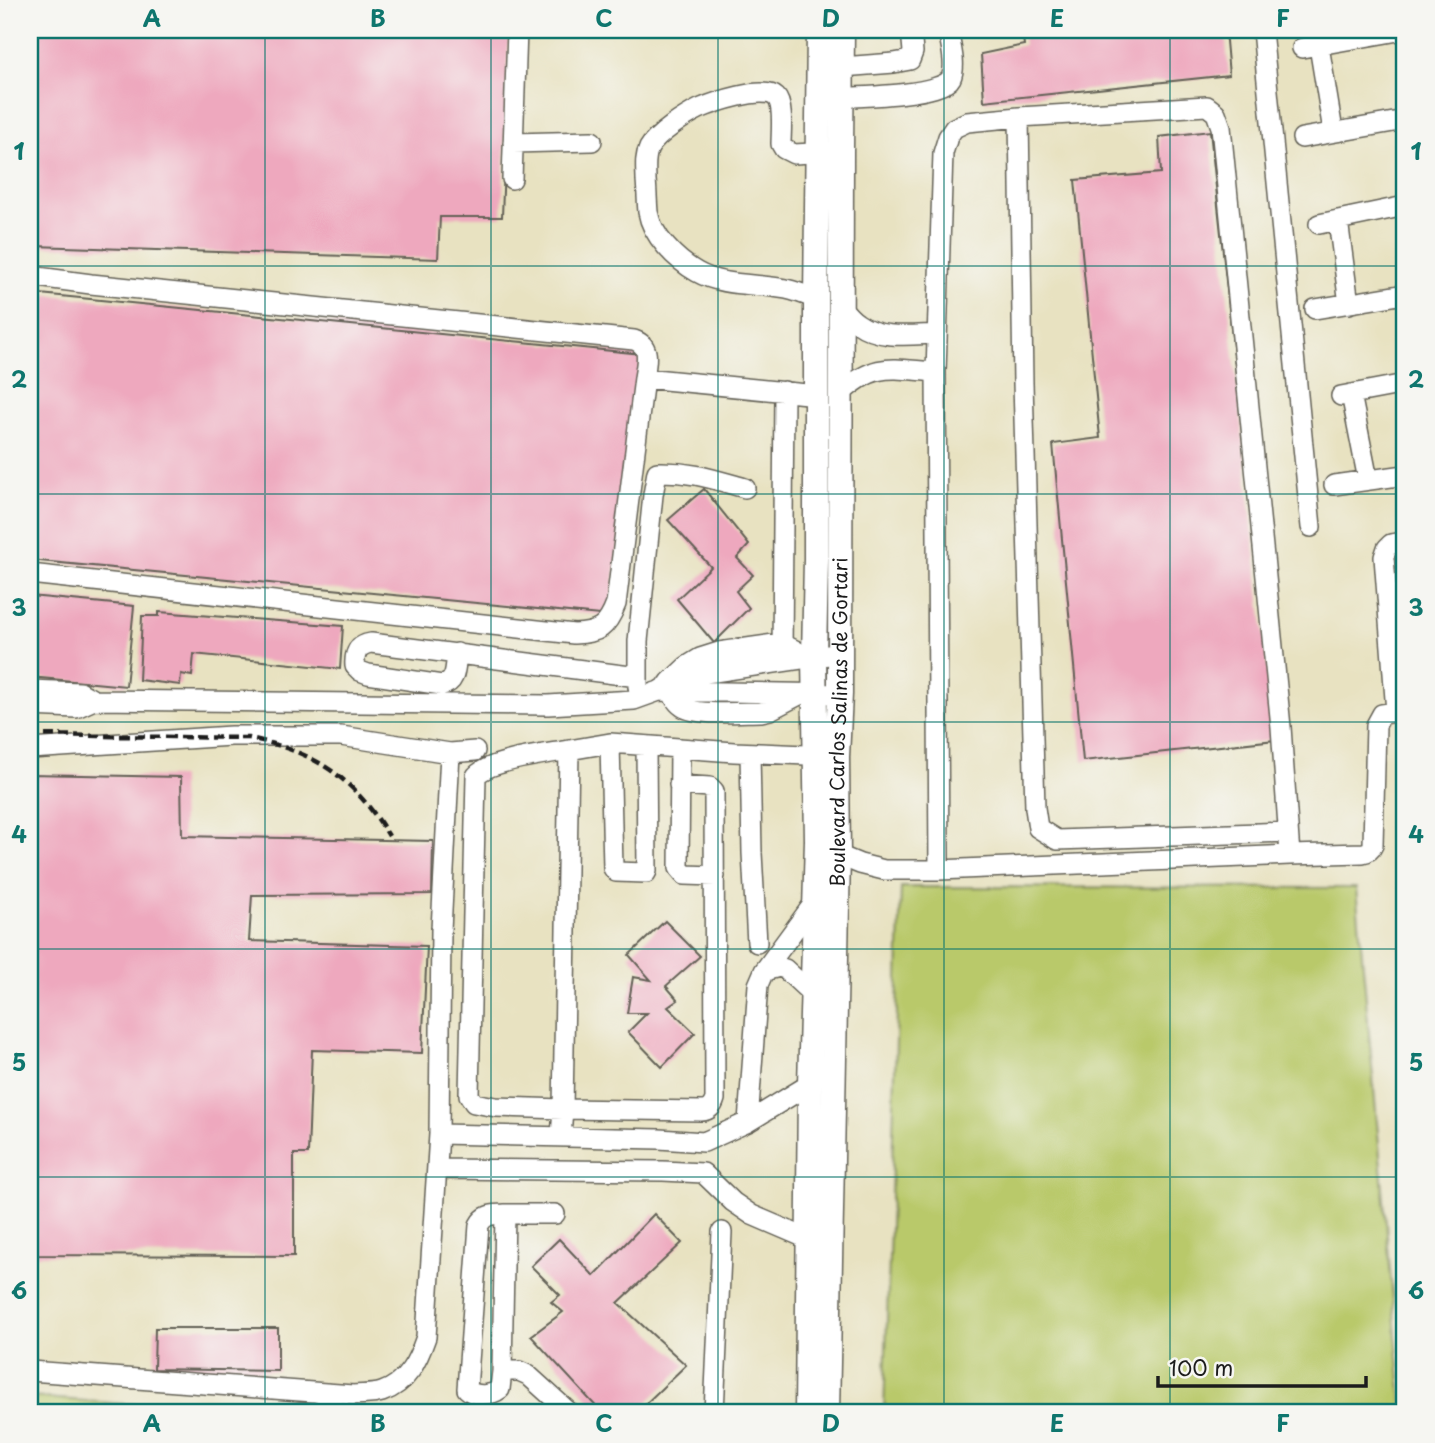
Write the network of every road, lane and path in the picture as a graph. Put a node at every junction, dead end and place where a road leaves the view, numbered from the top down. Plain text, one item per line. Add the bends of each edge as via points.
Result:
1 (517, 30) edge
2 (819, 30) edge
3 (842, 30) edge
4 (911, 30) edge
5 (948, 30) edge
6 (1262, 30) edge
7 (1404, 30) edge
8 (842, 67) junction
9 (830, 98) junction
10 (1019, 117) junction
11 (1405, 120) edge
12 (1333, 131) junction
13 (1302, 138) dead end
14 (592, 141) dead end
15 (513, 144) junction
16 (829, 152) junction
17 (512, 179) dead end
18 (1405, 206) edge
19 (30, 276) edge
20 (1405, 294) edge
21 (816, 299) junction
22 (1349, 304) junction
23 (841, 307) junction
24 (1315, 309) dead end
25 (937, 334) junction
26 (936, 372) junction
27 (644, 378) junction
28 (1405, 384) edge
29 (784, 391) junction
30 (829, 394) junction
31 (633, 461) junction
32 (657, 472) junction
33 (1405, 475) edge
34 (1368, 480) junction
35 (1334, 485) dead end
36 (745, 488) dead end
37 (1311, 527) dead end
38 (1405, 542) edge
39 (30, 574) edge
40 (782, 652) junction
41 (457, 653) junction
42 (839, 653) junction
43 (810, 657) junction
44 (739, 668) junction
45 (638, 677) junction
46 (667, 688) junction
47 (30, 690) edge
48 (740, 693) junction
49 (808, 694) junction
50 (840, 694) junction
51 (638, 699) junction
52 (94, 700) junction
53 (769, 702) junction
54 (30, 706) edge
55 (1400, 711) edge
56 (610, 743) junction
57 (646, 746) junction
58 (680, 748) junction
59 (30, 749) edge
60 (569, 750) junction
61 (475, 751) dead end
62 (450, 753) junction
63 (750, 753) junction
64 (826, 756) junction
65 (680, 785) junction
66 (1288, 832) junction
67 (838, 855) junction
68 (1290, 855) junction
69 (939, 870) junction
70 (715, 876) junction
71 (814, 903) junction
72 (757, 943) dead end
73 (764, 971) junction
74 (812, 994) junction
75 (810, 1084) junction
76 (563, 1109) junction
77 (748, 1122) junction
78 (439, 1134) junction
79 (561, 1137) junction
80 (704, 1142) junction
81 (438, 1168) junction
82 (703, 1173) junction
83 (505, 1214) junction
84 (555, 1214) dead end
85 (722, 1232) dead end
86 (808, 1239) junction
87 (30, 1371) edge
88 (502, 1371) junction
89 (570, 1413) edge
90 (714, 1413) edge
91 (807, 1413) edge
92 (827, 1413) edge

1 - 15 street
2 - 9 main road, Boulevard Carlos Salinas de Gortari
3 - 8 main road, Boulevard Carlos Salinas de Gortari
4 - 8 street via 910,60
5 - 9 street via 953,66 948,82 900,94
6 - 37 street
7 - 12 street via 1311,47
8 - 9 main road, Boulevard Carlos Salinas de Gortari
9 - 16 main road, Boulevard Carlos Salinas de Gortari
10 - 25 street via 967,122 948,137 943,153
10 - 66 street via 1194,106 1207,106 1216,113 1276,672
10 - 66 street via 1038,828 1057,840
11 - 12 street
12 - 13 street
14 - 15 street
15 - 17 street
16 - 21 main road, Boulevard Carlos Salinas de Gortari
16 - 21 street via 793,154 784,149 778,98 763,93 731,98 680,120 649,148 645,160 653,228 685,264 711,278 785,289
16 - 23 main road, Boulevard Carlos Salinas de Gortari
18 - 22 street via 1329,222
19 - 27 street via 634,340 645,347
20 - 22 street
21 - 30 main road, Boulevard Carlos Salinas de Gortari
22 - 24 street
23 - 25 street via 869,331
23 - 30 main road, Boulevard Carlos Salinas de Gortari
25 - 26 street
26 - 30 street via 885,368
26 - 69 street
27 - 29 street
27 - 31 street
28 - 34 street via 1346,395
29 - 30 street
29 - 40 street
30 - 42 main road, Boulevard Carlos Salinas de Gortari
30 - 43 main road, Boulevard Carlos Salinas de Gortari
31 - 32 street
31 - 39 street via 616,604 601,629 587,634
32 - 36 street via 695,474
32 - 45 street
33 - 34 street
34 - 35 street
38 - 55 street via 1391,544 1384,557
40 - 43 street
40 - 44 street
40 - 46 street via 719,652 687,666
41 - 41 street via 371,643 357,650 355,666 368,674 448,685
41 - 45 street
42 - 43 street
42 - 50 main road, Boulevard Carlos Salinas de Gortari
43 - 49 main road, Boulevard Carlos Salinas de Gortari
44 - 46 street via 692,674
44 - 48 street
45 - 51 street
46 - 48 street
46 - 51 street
46 - 53 street via 680,705 694,711 761,712
47 - 52 street via 80,692
48 - 53 street
49 - 50 street
49 - 53 street
49 - 64 main road, Boulevard Carlos Salinas de Gortari
50 - 64 main road, Boulevard Carlos Salinas de Gortari
51 - 52 street via 548,705
52 - 54 street via 76,708
55 - 68 street via 1382,714 1376,725 1371,849
56 - 57 street
56 - 57 street via 613,868 620,873 647,871
56 - 60 street
57 - 58 street
58 - 63 street
58 - 65 street
59 - 62 street via 231,736 341,736
60 - 76 street
60 - 76 street via 501,764 476,776 470,1068 474,1103
61 - 62 street
62 - 78 street via 441,930
63 - 64 street
63 - 72 street
64 - 67 main road, Boulevard Carlos Salinas de Gortari
64 - 71 main road, Boulevard Carlos Salinas de Gortari
65 - 70 street via 713,789
65 - 70 street via 681,872
66 - 68 street
67 - 69 street via 884,870
67 - 92 main road, Boulevard Carlos Salinas de Gortari
68 - 69 street
70 - 76 street via 714,1104 702,1111
71 - 73 street
71 - 74 main road, Boulevard Carlos Salinas de Gortari
73 - 74 street via 785,969
73 - 77 street via 756,1003
74 - 75 main road, Boulevard Carlos Salinas de Gortari
75 - 77 street
75 - 86 main road, Boulevard Carlos Salinas de Gortari
76 - 79 street
77 - 80 street
78 - 79 street
78 - 81 street
79 - 80 street
80 - 82 street
81 - 82 street
81 - 87 street via 426,1337 418,1361 401,1382 380,1392 353,1395
82 - 86 street via 751,1215
83 - 84 street
83 - 88 street
83 - 88 street via 487,1215 479,1225 467,1389 495,1393 500,1390
85 - 90 street
86 - 91 main road, Boulevard Carlos Salinas de Gortari
88 - 89 street via 527,1375

